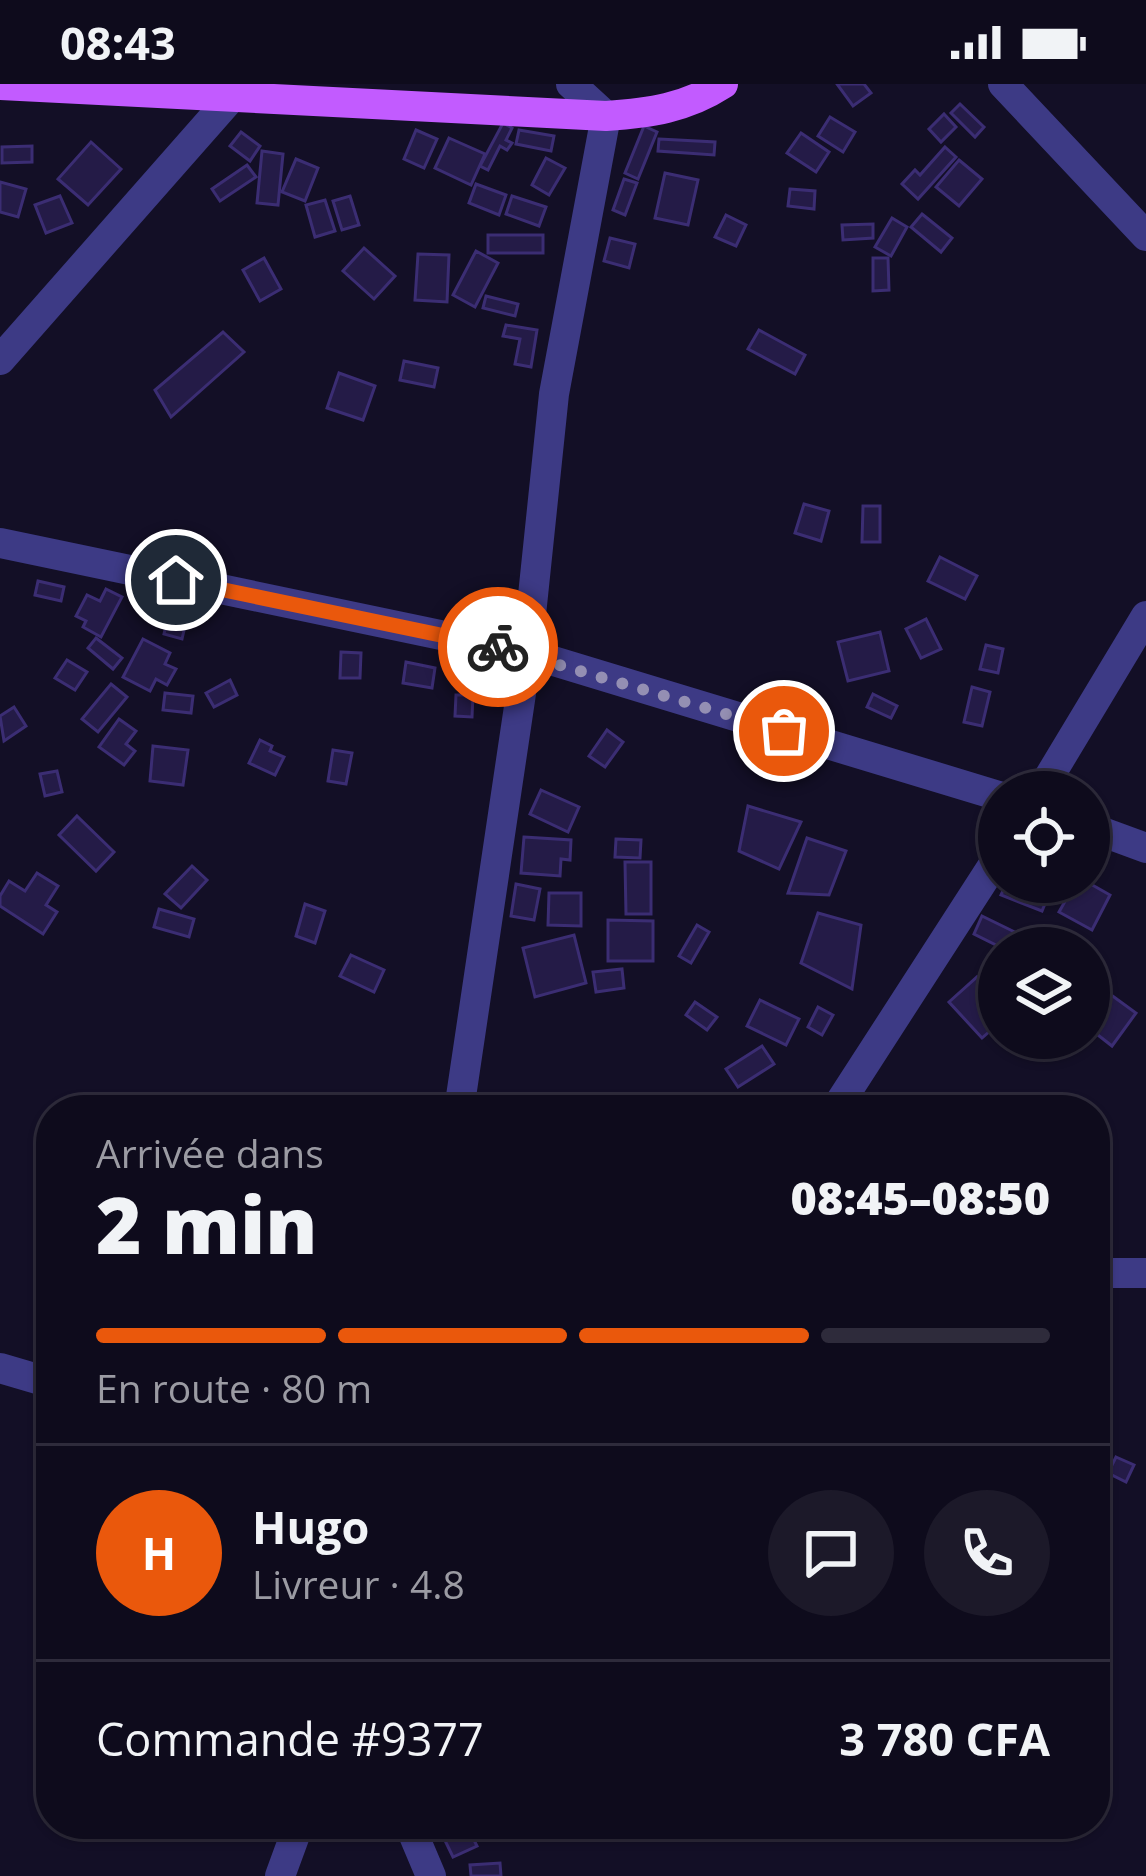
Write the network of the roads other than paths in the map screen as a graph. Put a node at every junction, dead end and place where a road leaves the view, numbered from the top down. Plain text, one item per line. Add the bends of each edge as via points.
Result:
1 (571, 84) edge
2 (723, 84) edge
3 (1003, 84) edge
4 (0, 85) edge
5 (237, 90) edge
6 (606, 116) junction
7 (1146, 236) edge
8 (0, 360) edge
9 (0, 543) edge
10 (1146, 616) edge
11 (527, 653) junction
12 (1053, 771) edge
13 (978, 790) edge
14 (1110, 835) edge
15 (1146, 848) edge
16 (978, 889) edge
17 (461, 1095) edge
18 (845, 1095) edge
19 (1110, 1273) edge
20 (1146, 1273) edge
21 (0, 1368) edge
22 (36, 1379) edge
23 (294, 1839) edge
24 (415, 1839) edge
25 (280, 1876) edge
26 (431, 1876) edge

1 - 6 street
2 - 6 main road via 655,113
3 - 7 street
4 - 5 main road
5 - 6 main road
5 - 8 street
6 - 11 street via 554,394
9 - 11 street
10 - 12 street
11 - 13 street
11 - 17 street
14 - 15 street
16 - 18 street
19 - 20 street
21 - 22 street
23 - 25 street
24 - 26 street

